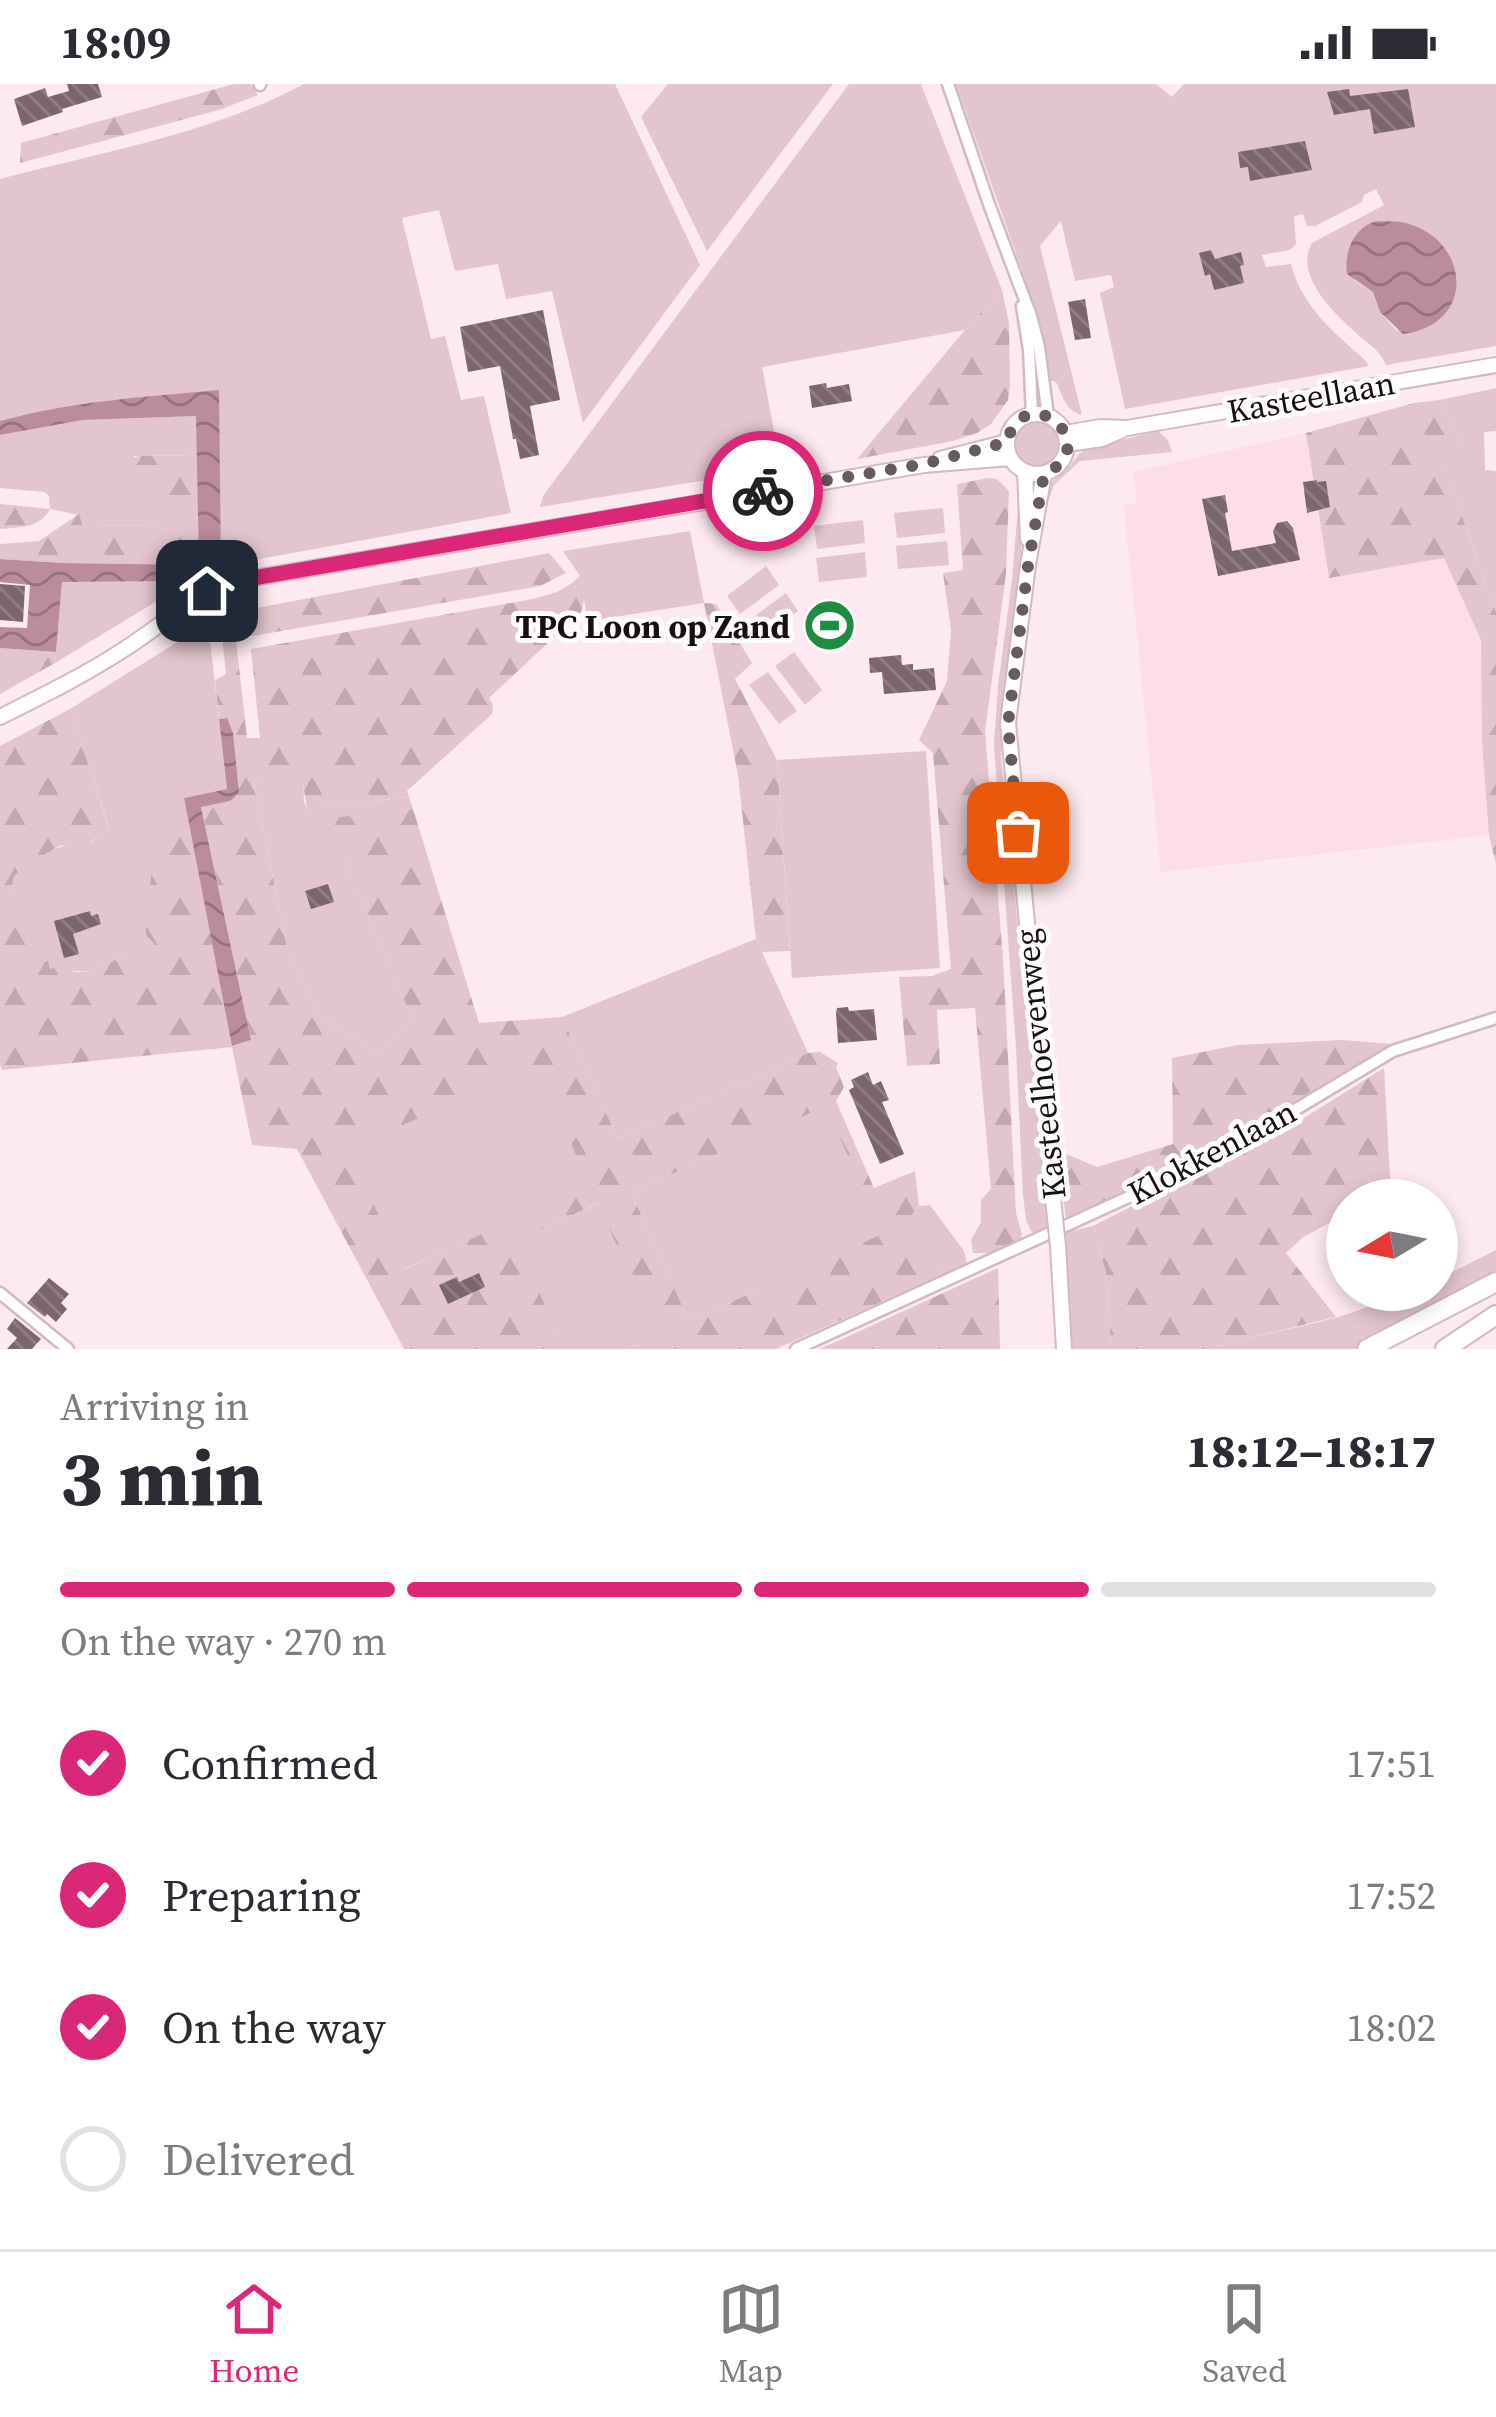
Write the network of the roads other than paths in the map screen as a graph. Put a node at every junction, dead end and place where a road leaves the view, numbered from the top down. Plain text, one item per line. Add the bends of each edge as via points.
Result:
1 (948, 84) edge
2 (1496, 365) edge
3 (1040, 415) junction
4 (1066, 438) junction
5 (1008, 450) junction
6 (1025, 472) junction
7 (1044, 474) junction
8 (1028, 566) junction
9 (0, 717) edge
10 (1496, 1018) edge
11 (1496, 1282) edge
12 (0, 1293) edge
13 (1496, 1315) edge
14 (68, 1349) edge
15 (796, 1349) edge
16 (1064, 1349) edge
17 (1367, 1349) edge
18 (1445, 1349) edge

1 - 3 street via 1019,285
2 - 4 street, Kasteellaan
3 - 4 street via 1058,422
3 - 5 street via 1013,426
4 - 7 street via 1061,463
5 - 6 street
5 - 9 street via 231,583
6 - 7 street
6 - 8 street, Kasteelhoevenweg
7 - 8 street, Kasteelhoevenweg
8 - 16 street, Kasteelhoevenweg, bridge via 1008,724
10 - 15 street, Klokkenlaan via 1393,1051 1181,1173
11 - 17 highway
12 - 14 street
13 - 18 highway

